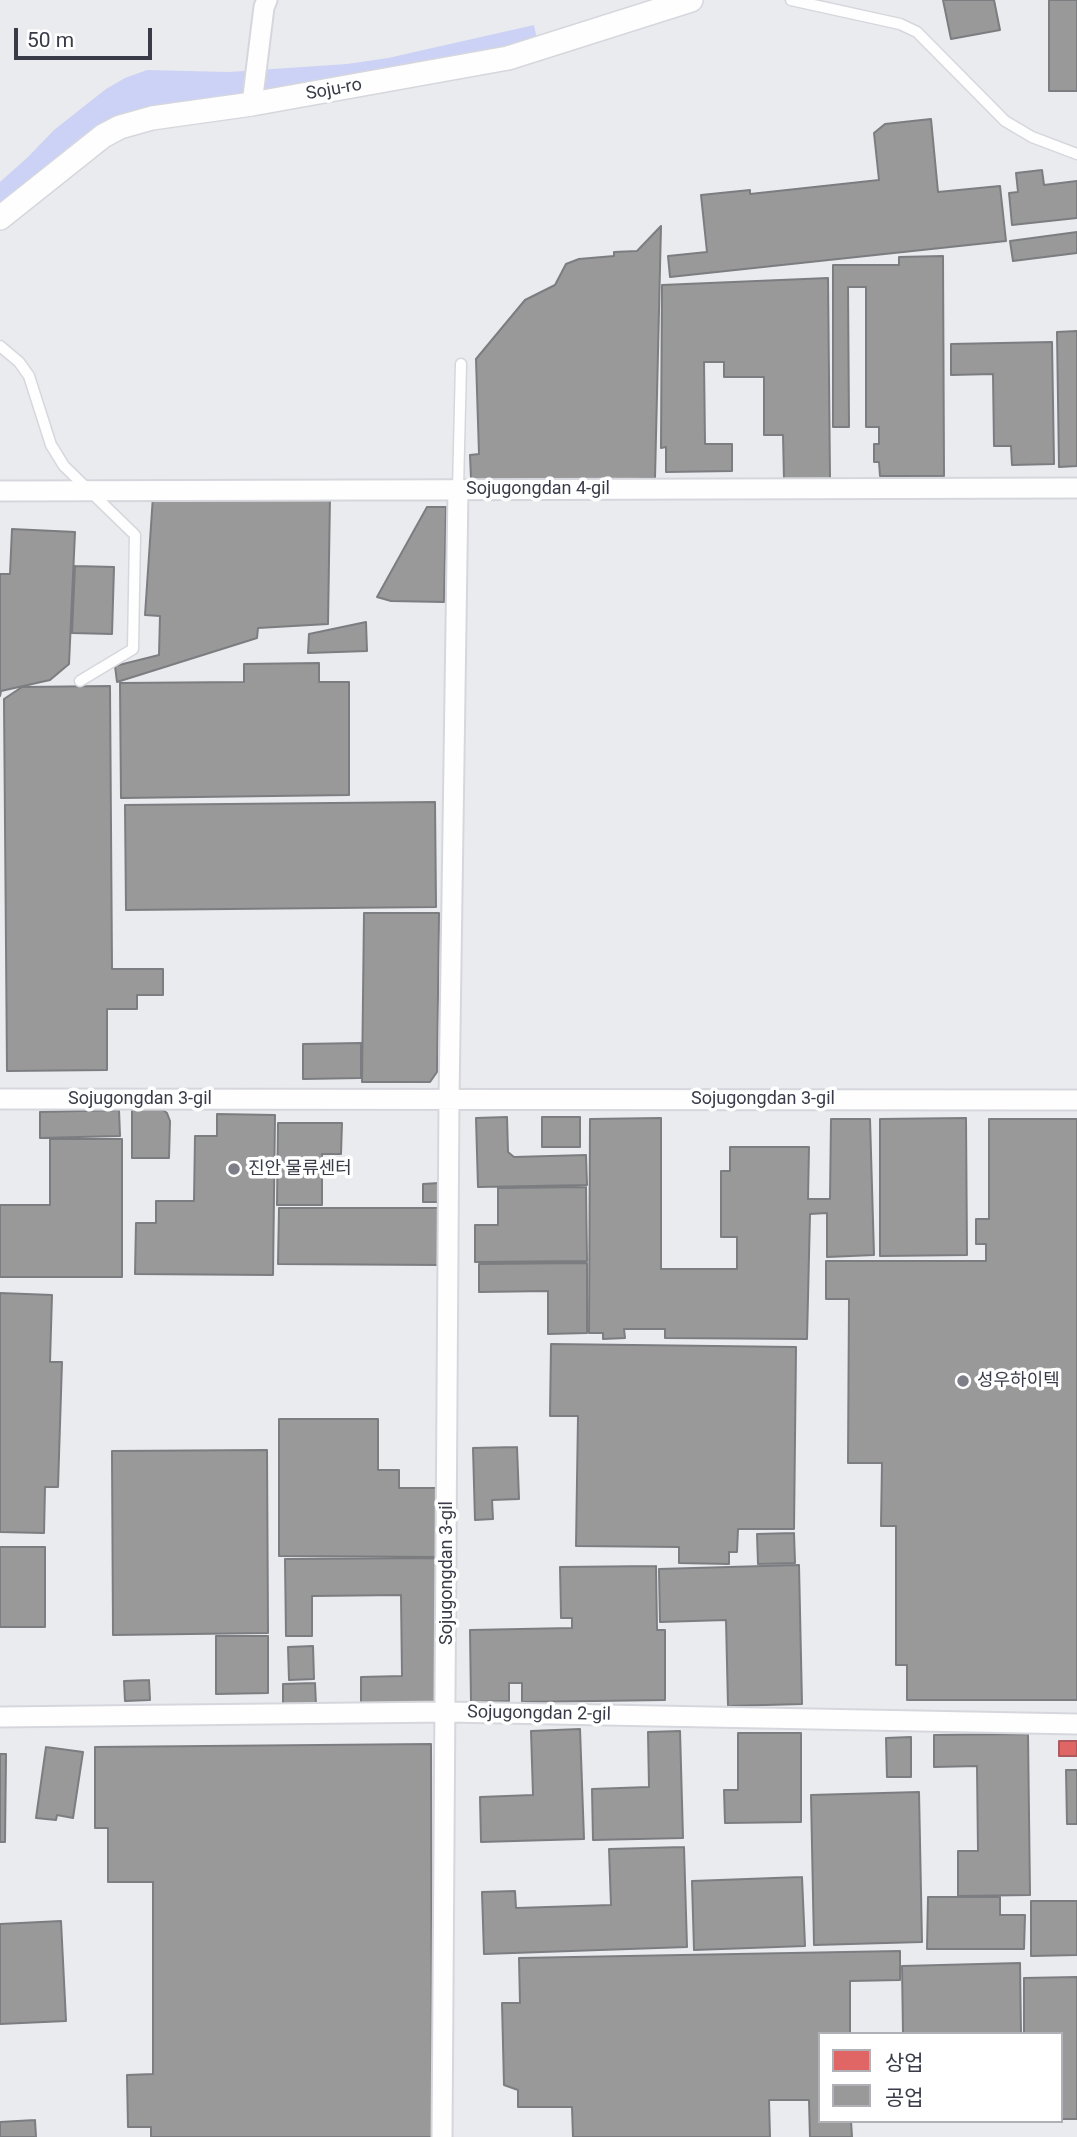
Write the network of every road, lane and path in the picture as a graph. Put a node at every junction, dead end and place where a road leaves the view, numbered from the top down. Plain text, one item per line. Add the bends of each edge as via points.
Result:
1 (267, 0) edge
2 (691, 0) edge
3 (792, 0) edge
4 (252, 104) junction
5 (1077, 153) edge
6 (0, 218) edge
7 (0, 346) edge
8 (461, 364) dead end
9 (1077, 488) edge
10 (458, 489) junction
11 (91, 490) junction
12 (0, 491) edge
13 (80, 681) dead end
14 (0, 1099) edge
15 (449, 1099) junction
16 (1077, 1100) edge
17 (446, 1712) junction
18 (0, 1717) edge
19 (1077, 1724) edge
20 (442, 2137) edge

1 - 4 street
2 - 4 street, Soju-ro via 508,58
3 - 5 lane via 900,24 917,32 1005,121 1032,137
4 - 6 street, Soju-ro via 120,127
7 - 11 lane via 29,376 51,445 64,466
8 - 10 lane
9 - 10 street, Sojugongdan 4-gil
10 - 11 street, Sojugongdan 4-gil
10 - 15 street
11 - 12 street, Sojugongdan 4-gil
11 - 13 lane via 135,535 133,649
14 - 15 street, Sojugongdan 3-gil
15 - 16 street, Sojugongdan 3-gil
15 - 17 street, Sojugongdan 3-gil
17 - 18 street, Sojugongdan 2-gil
17 - 19 street, Sojugongdan 2-gil
17 - 20 street, Sojugongdan 3-gil

